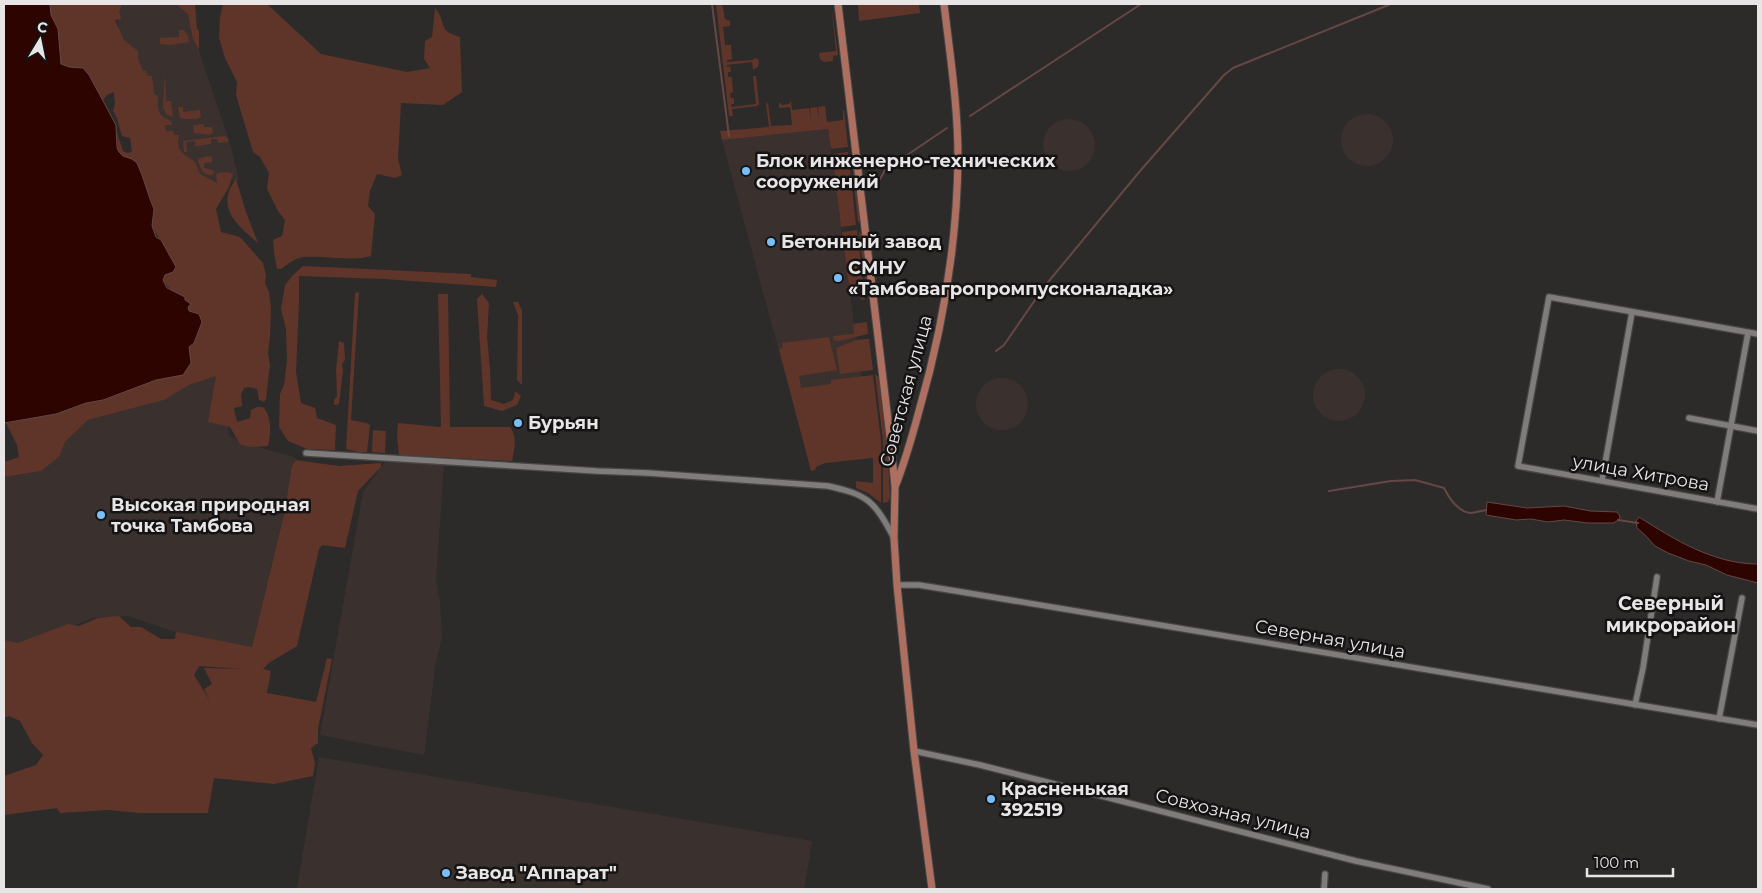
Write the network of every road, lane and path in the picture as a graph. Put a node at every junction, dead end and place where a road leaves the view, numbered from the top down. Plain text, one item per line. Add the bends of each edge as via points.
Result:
1 (838, 4) edge
2 (944, 4) edge
3 (1632, 312) junction
4 (1748, 333) junction
5 (1758, 334) edge
6 (1689, 418) dead end
7 (1731, 426) junction
8 (1758, 431) edge
9 (306, 453) dead end
10 (1602, 481) junction
11 (895, 487) junction
12 (1717, 502) junction
13 (1758, 509) edge
14 (894, 538) junction
15 (1657, 577) dead end
16 (897, 585) junction
17 (1742, 598) dead end
18 (1635, 705) junction
19 (1719, 718) junction
20 (1758, 725) edge
21 (914, 751) junction
22 (1325, 874) dead end
23 (932, 889) edge
24 (1324, 889) edge
25 (1488, 889) edge

1 - 11 main road
2 - 11 main road, Советская улица via 956,106 958,157 951,268 928,382
3 - 4 street
3 - 10 street
3 - 10 street, улица Хитрова via 1549,296 1518,466
4 - 5 street
4 - 7 street
6 - 7 street
7 - 8 street
7 - 12 street
9 - 14 street via 828,486 852,491 866,499 880,511
10 - 12 street, улица Хитрова
11 - 14 main road
12 - 13 street, улица Хитрова
14 - 16 main road
15 - 18 street
16 - 18 street, Северная улица via 956,591
16 - 21 main road
17 - 19 street
18 - 19 street, Северная улица
19 - 20 street, Северная улица
21 - 23 main road
21 - 25 street, Совхозная улица via 1356,861
22 - 24 street

